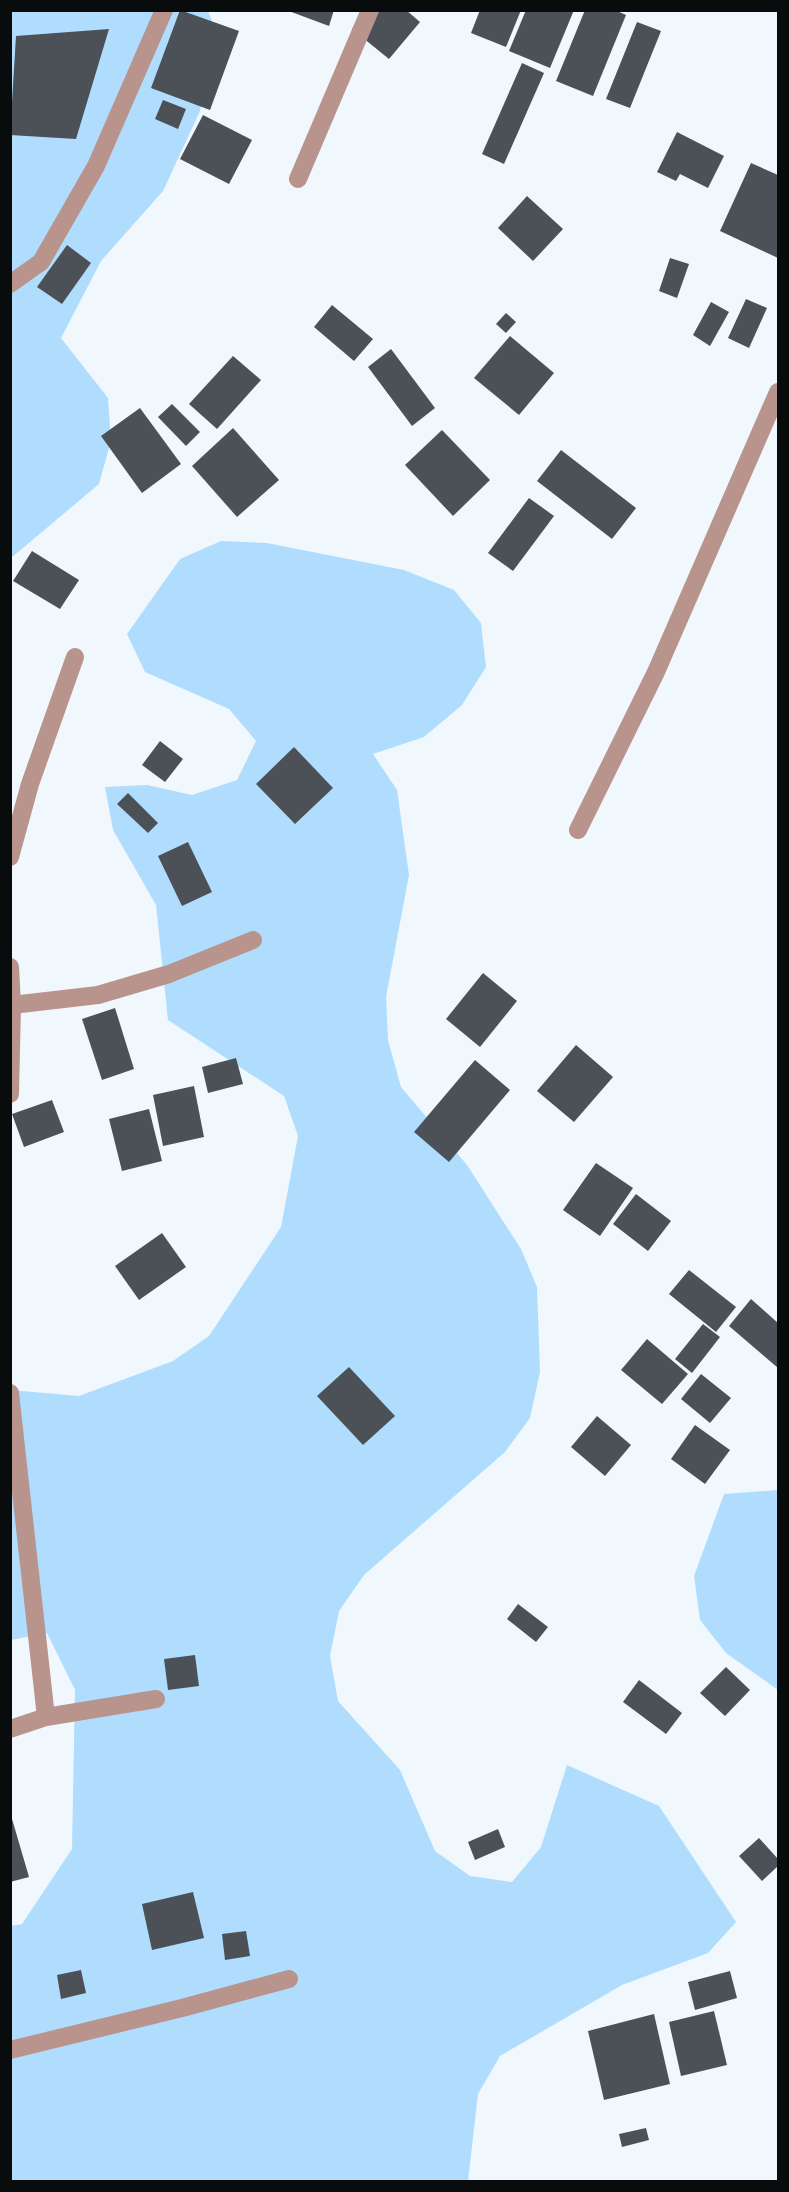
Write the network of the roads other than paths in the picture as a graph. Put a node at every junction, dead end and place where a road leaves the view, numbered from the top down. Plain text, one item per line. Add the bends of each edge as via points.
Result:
1 (164, 10) edge
2 (370, 10) edge
3 (298, 179) dead end
4 (10, 284) edge
5 (778, 392) edge
6 (75, 657) dead end
7 (578, 830) dead end
8 (10, 857) edge
9 (253, 940) dead end
10 (10, 967) edge
11 (12, 1005) junction
12 (10, 1094) edge
13 (10, 1393) edge
14 (156, 1699) dead end
15 (46, 1717) junction
16 (10, 1729) edge
17 (289, 1979) dead end
18 (10, 2050) edge

1 - 4 street via 96,166 41,262
2 - 3 street
5 - 7 street via 656,672
6 - 8 street via 30,784
9 - 11 street via 169,974 98,995
10 - 11 street
11 - 12 street
13 - 15 street
14 - 15 street
15 - 16 street
17 - 18 street

